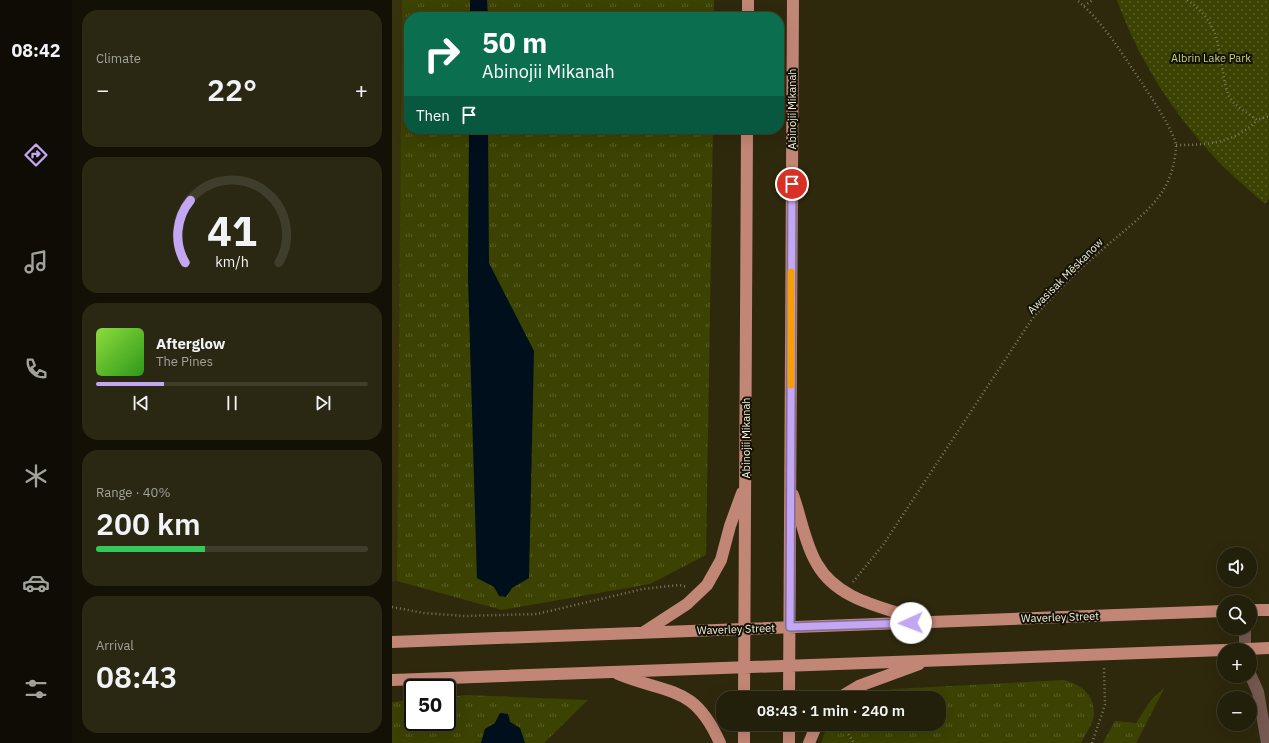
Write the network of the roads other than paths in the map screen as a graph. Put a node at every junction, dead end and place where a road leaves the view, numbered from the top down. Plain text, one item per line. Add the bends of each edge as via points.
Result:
1 (748, 0) edge
2 (793, 0) edge
3 (748, 12) edge
4 (747, 134) edge
5 (746, 484) junction
6 (790, 486) junction
7 (1257, 610) edge
8 (1269, 610) edge
9 (1217, 611) edge
10 (926, 622) junction
11 (790, 627) junction
12 (744, 629) junction
13 (644, 632) junction
14 (392, 642) edge
15 (1269, 648) edge
16 (1257, 649) edge
17 (1217, 650) edge
18 (927, 661) junction
19 (789, 666) junction
20 (744, 668) junction
21 (614, 672) junction
22 (392, 680) edge
23 (1254, 683) edge
24 (744, 691) edge
25 (789, 691) edge
26 (851, 691) edge
27 (744, 731) edge
28 (789, 731) edge
29 (814, 731) edge
30 (720, 743) edge
31 (744, 743) edge
32 (789, 743) edge
33 (809, 743) edge
34 (1267, 743) edge

1 - 3 main road
2 - 6 main road, Abinojii Mikanah
4 - 5 main road, Abinojii Mikanah
5 - 12 main road, Abinojii Mikanah
5 - 13 main road via 730,526 722,560 710,581 687,604
6 - 10 main road via 813,555 831,582 857,599
6 - 11 main road, Abinojii Mikanah
7 - 8 main road
9 - 10 main road, Waverley Street
10 - 11 main road, Waverley Street
11 - 12 main road, Waverley Street
11 - 19 main road, Abinojii Mikanah
12 - 13 main road, Waverley Street
12 - 20 main road, Abinojii Mikanah
13 - 14 main road, Waverley Street
15 - 16 main road
17 - 18 main road
18 - 19 main road
18 - 26 main road
19 - 20 main road
19 - 25 main road, Abinojii Mikanah
20 - 21 main road
20 - 24 main road, Abinojii Mikanah
21 - 22 main road
21 - 30 main road via 688,698 706,716
23 - 34 lane via 1258,692
27 - 31 main road
28 - 32 main road
29 - 33 main road

